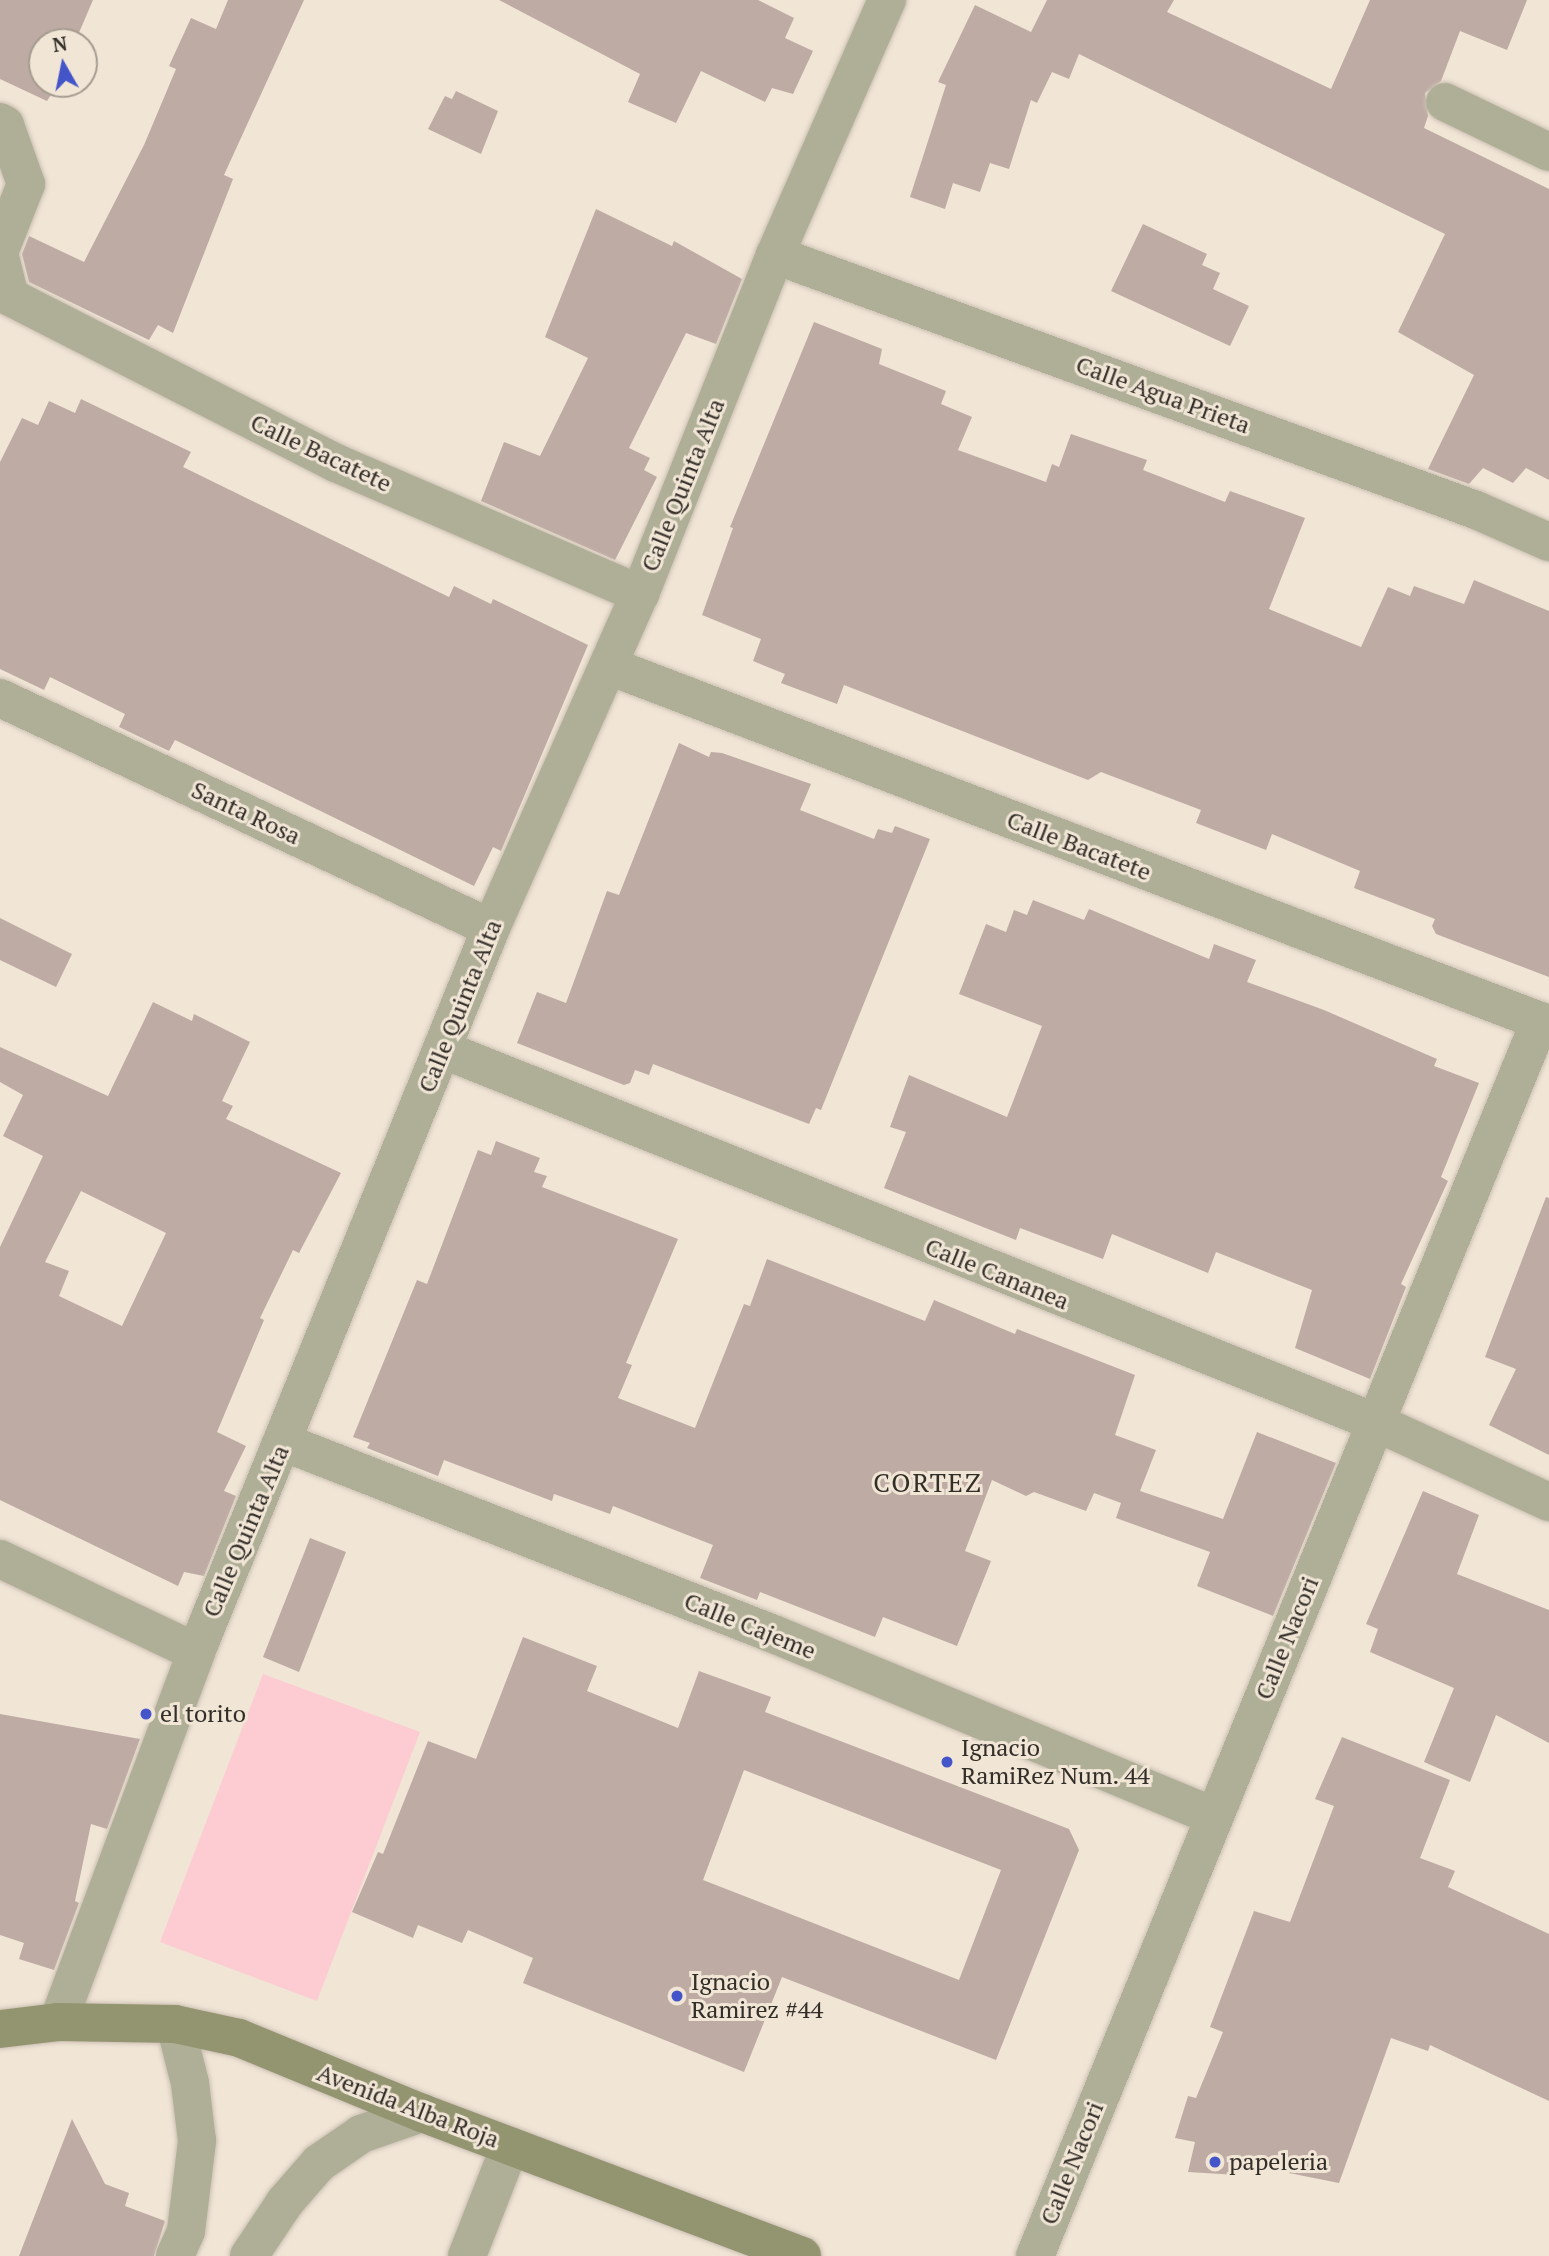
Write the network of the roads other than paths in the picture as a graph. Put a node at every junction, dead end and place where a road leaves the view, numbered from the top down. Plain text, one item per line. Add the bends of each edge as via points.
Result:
1 (887, 0) edge
2 (1445, 102) dead end
3 (0, 122) edge
4 (1549, 152) edge
5 (0, 250) edge
6 (775, 255) junction
7 (0, 257) edge
8 (1549, 542) edge
9 (640, 594) junction
10 (609, 666) junction
11 (0, 698) edge
12 (491, 928) junction
13 (1544, 1024) edge
14 (444, 1050) junction
15 (1375, 1422) junction
16 (284, 1442) junction
17 (1549, 1502) edge
18 (0, 1559) edge
19 (196, 1652) junction
20 (1214, 1816) junction
21 (58, 2022) junction
22 (175, 2024) junction
23 (0, 2029) edge
24 (422, 2113) junction
25 (510, 2146) junction
26 (175, 2256) edge
27 (249, 2256) edge
28 (467, 2256) edge
29 (802, 2256) edge
30 (1035, 2256) edge

1 - 6 street, Calle Quinta Alta
2 - 4 street
3 - 5 street via 26,184
6 - 8 street, Calle Agua Prieta via 1476,510
6 - 9 street, Calle Quinta Alta
7 - 9 street, Calle Bacatete via 10,297 336,463
9 - 10 street, Calle Quinta Alta
10 - 12 street, Calle Quinta Alta
10 - 13 street, Calle Bacatete
11 - 12 street, Santa Rosa
12 - 14 street, Calle Quinta Alta
13 - 15 street, Calle Nacori
14 - 15 street, Calle Cananea
14 - 16 street, Calle Quinta Alta
15 - 17 street, Calle Cananea
15 - 20 street, Calle Nacori
16 - 19 street, Calle Quinta Alta
16 - 20 street, Calle Cajeme via 776,1635
18 - 19 street
19 - 21 street, Calle Quinta Alta
20 - 30 street, Calle Nacori
21 - 22 main road, Avenida Alba Roja
21 - 23 main road, Avenida Alba Roja
22 - 24 main road, Avenida Alba Roja via 239,2038
22 - 26 street via 197,2141 186,2231
24 - 25 main road, Avenida Alba Roja
24 - 27 street via 360,2134 319,2163 285,2202
25 - 28 street
25 - 29 main road, Avenida Alba Roja

